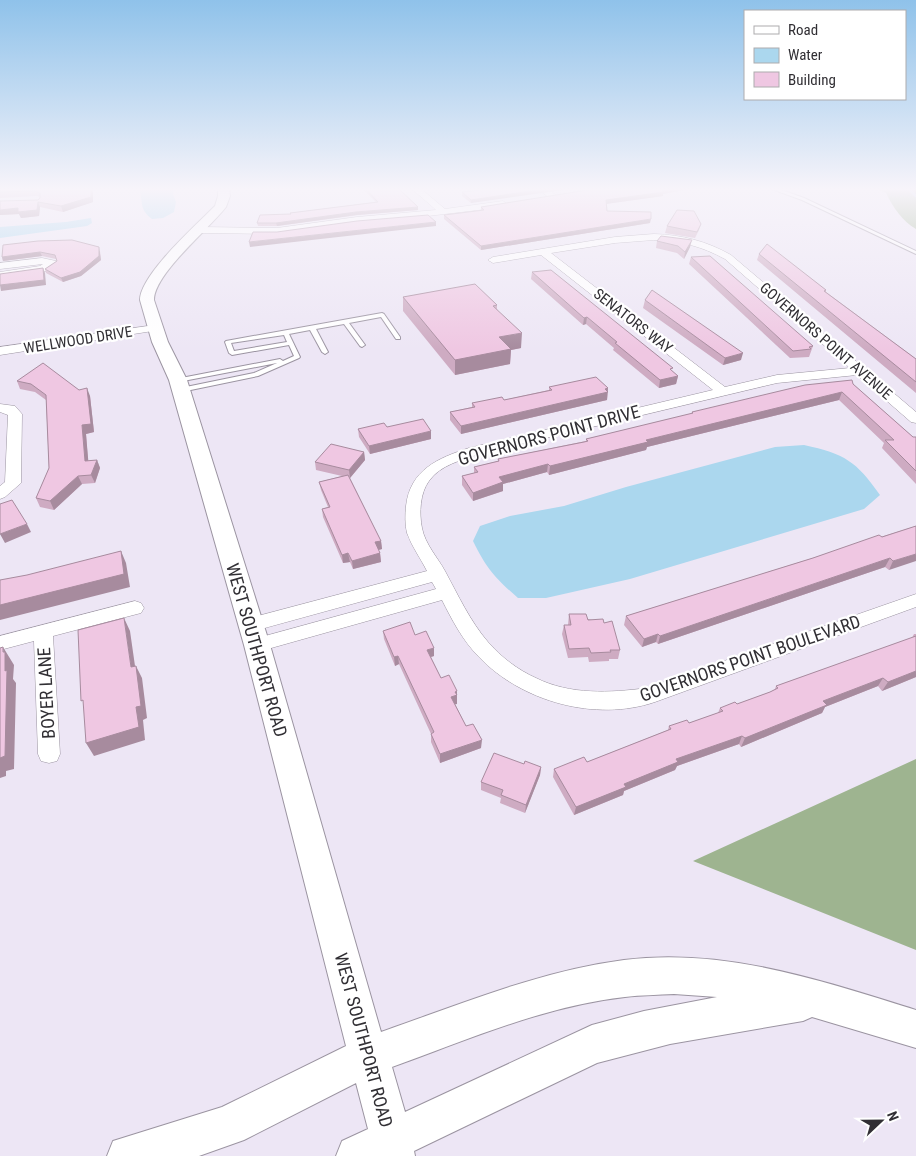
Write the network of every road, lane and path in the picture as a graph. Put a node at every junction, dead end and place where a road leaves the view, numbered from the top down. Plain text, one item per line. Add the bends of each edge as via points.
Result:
1 (189, 242) edge
2 (607, 242) edge
3 (692, 242) edge
4 (893, 242) edge
5 (543, 252) junction
6 (916, 253) edge
7 (493, 260) dead end
8 (0, 266) edge
9 (0, 275) edge
10 (153, 322) junction
11 (346, 322) junction
12 (312, 328) junction
13 (286, 332) junction
14 (398, 338) dead end
15 (0, 340) edge
16 (290, 343) junction
17 (362, 345) dead end
18 (0, 351) edge
19 (326, 352) dead end
20 (298, 357) junction
21 (860, 371) junction
22 (256, 375) joint
23 (179, 385) junction
24 (722, 391) junction
25 (0, 408) edge
26 (916, 419) edge
27 (0, 494) edge
28 (438, 574) junction
29 (447, 592) junction
30 (916, 600) edge
31 (135, 608) dead end
32 (44, 632) junction
33 (253, 635) junction
34 (0, 643) edge
35 (552, 693) joint
36 (50, 754) dead end
37 (813, 1000) junction
38 (916, 1028) edge
39 (368, 1056) junction
40 (385, 1152) edge
41 (128, 1156) edge

1 - 10 main road, WEST SOUTHPORT ROAD via 153,281 147,294
2 - 5 street, GOVERNORS POINT AVENUE
3 - 21 street, GOVERNORS POINT AVENUE via 728,257
4 - 6 lane
5 - 7 street, GOVERNORS POINT AVENUE
5 - 24 street, SENATORS WAY
8 - 9 street via 43,260 52,263 43,269
10 - 15 street, WELLWOOD DRIVE
10 - 18 street, WELLWOOD DRIVE via 62,343
10 - 23 main road, WEST SOUTHPORT ROAD
11 - 12 lane
11 - 14 lane via 382,316
11 - 17 lane
12 - 13 lane
12 - 19 lane
13 - 16 lane
13 - 16 lane via 228,342 232,353
16 - 20 lane
20 - 22 lane
20 - 23 lane
21 - 24 street, GOVERNORS POINT DRIVE via 777,379
21 - 26 street, GOVERNORS POINT AVENUE
22 - 23 lane
23 - 33 main road, WEST SOUTHPORT ROAD
24 - 28 street, GOVERNORS POINT DRIVE via 474,451 428,473 421,481 414,500 414,528
25 - 27 street via 10,409 15,414 13,484
28 - 29 street, GOVERNORS POINT DRIVE
28 - 33 street
29 - 33 street
29 - 35 street, GOVERNORS POINT DRIVE via 480,646 494,661 531,685
30 - 35 street, GOVERNORS POINT BOULEVARD via 648,696 598,701
31 - 32 street
32 - 34 street
32 - 36 street, BOYER LANE
33 - 39 main road, WEST SOUTHPORT ROAD
37 - 38 main road
37 - 39 main road via 715,978 625,978 570,988 515,1004
37 - 40 main road via 690,1020 632,1032 592,1045
39 - 40 main road, WEST SOUTHPORT ROAD
39 - 41 main road via 229,1125

